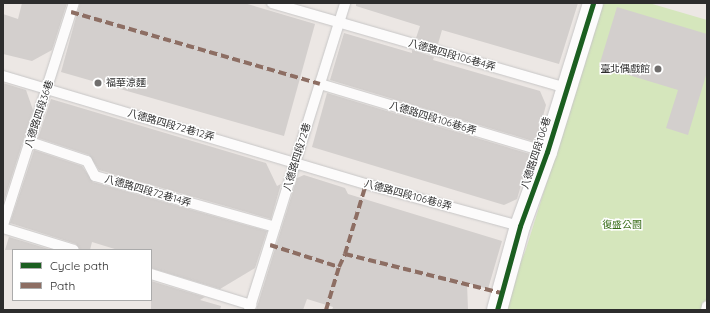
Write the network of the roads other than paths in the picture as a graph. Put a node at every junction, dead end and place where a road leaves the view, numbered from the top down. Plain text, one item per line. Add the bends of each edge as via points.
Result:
1 (74, 3) edge
2 (272, 3) edge
3 (345, 3) edge
4 (593, 3) edge
5 (339, 22) junction
6 (3, 76) edge
7 (320, 84) junction
8 (566, 88) junction
9 (47, 89) junction
10 (30, 142) junction
11 (547, 152) junction
12 (295, 162) junction
13 (3, 224) edge
14 (520, 226) junction
15 (275, 227) junction
16 (3, 228) edge
17 (71, 249) edge
18 (152, 274) edge
19 (707, 306) edge
20 (250, 308) edge
21 (497, 310) edge
22 (706, 310) edge

1 - 9 lane, 八德路四段36巷
2 - 5 lane, 八德路四段106巷4弄
3 - 5 lane, 八德路四段72巷
4 - 8 street, 八德路四段106巷
5 - 7 lane, 八德路四段72巷
5 - 8 lane, 八德路四段106巷4弄
6 - 9 lane, 八德路四段72巷12弄
7 - 11 lane, 八德路四段106巷6弄
7 - 12 lane, 八德路四段72巷
8 - 11 street, 八德路四段106巷
9 - 10 lane, 八德路四段36巷
9 - 12 lane, 八德路四段72巷12弄
10 - 13 lane, 八德路四段36巷
10 - 15 lane, 八德路四段72巷14弄 via 87,161 95,176
11 - 14 street, 八德路四段106巷
12 - 14 lane, 八德路四段106巷8弄
12 - 15 lane, 八德路四段72巷
14 - 21 street, 八德路四段106巷
15 - 20 lane, 八德路四段72巷
16 - 17 lane
18 - 20 lane
19 - 22 lane

